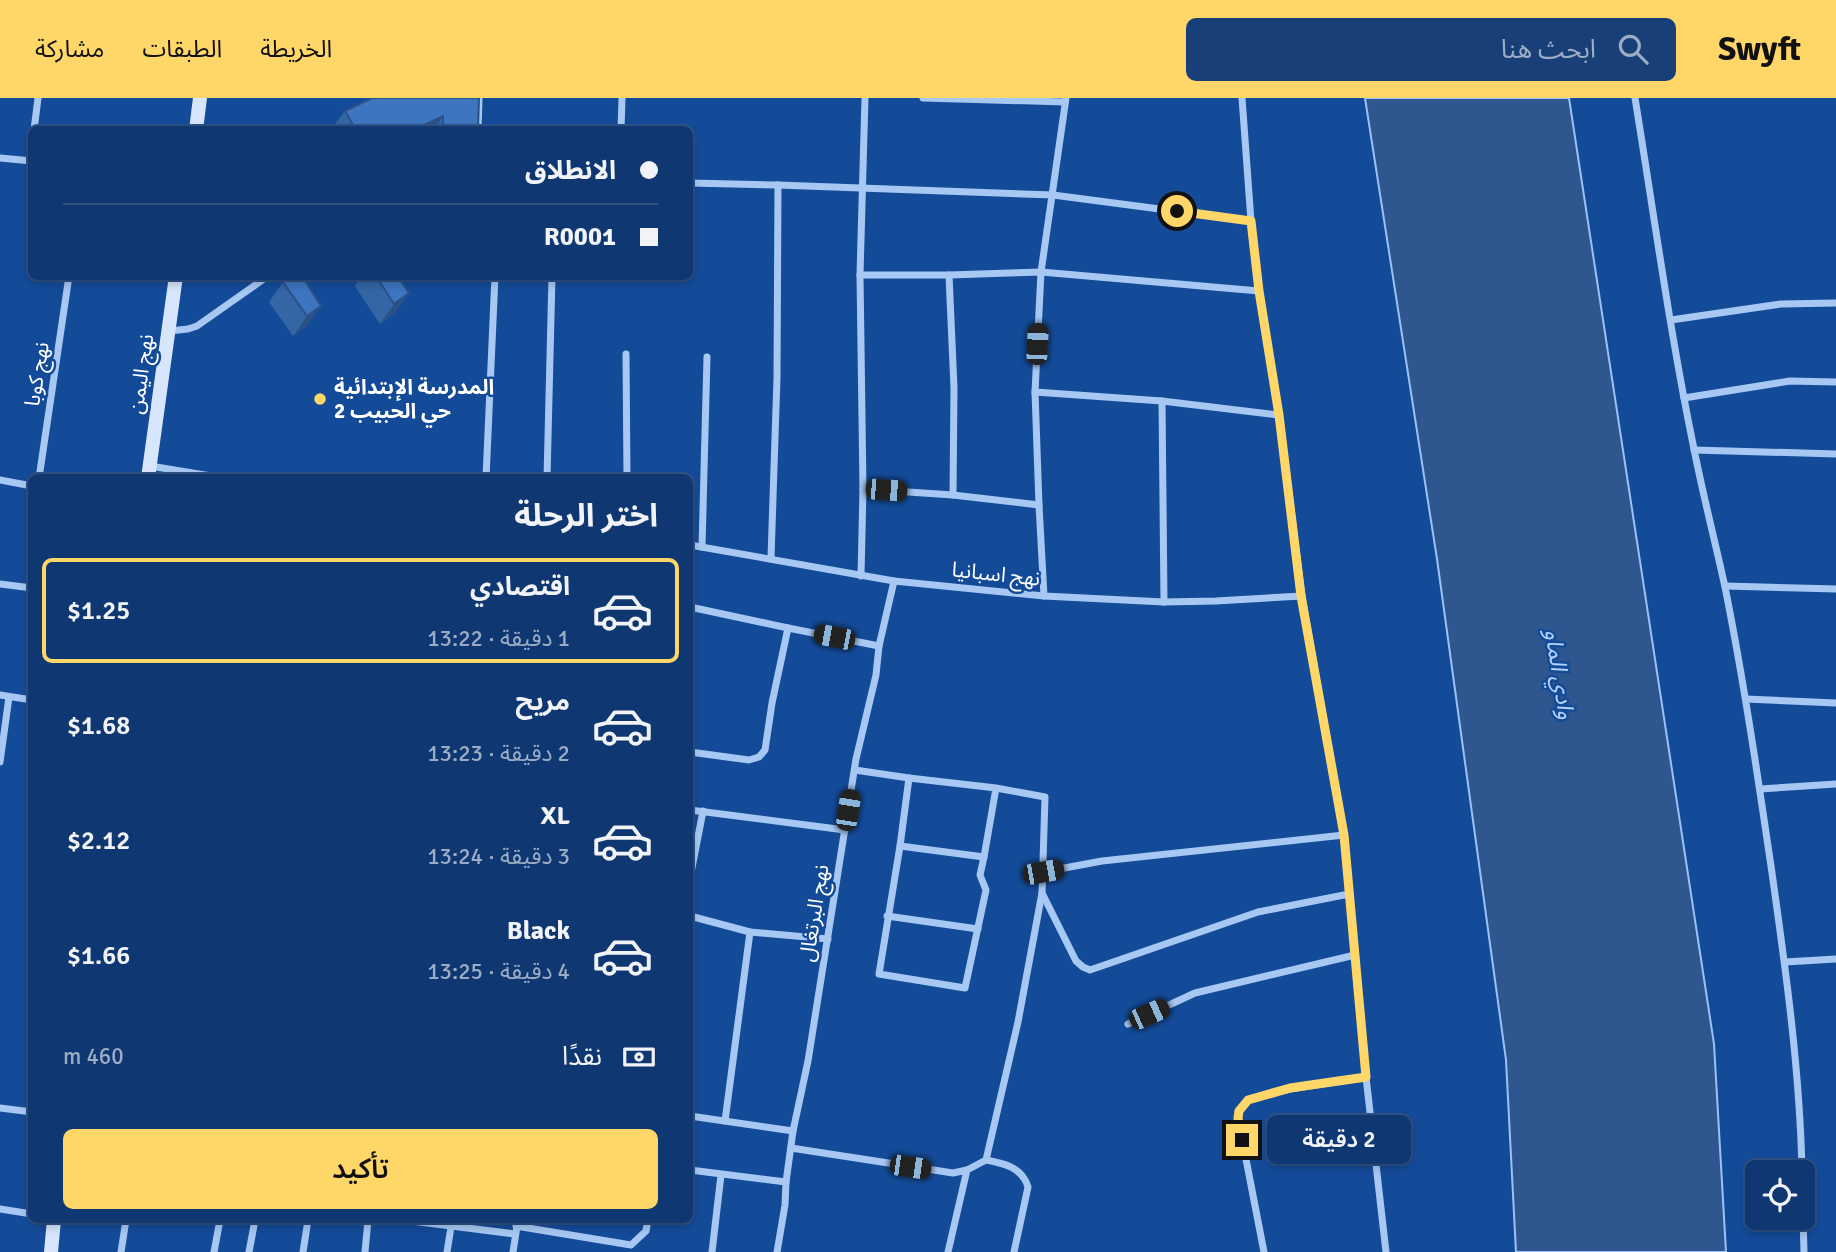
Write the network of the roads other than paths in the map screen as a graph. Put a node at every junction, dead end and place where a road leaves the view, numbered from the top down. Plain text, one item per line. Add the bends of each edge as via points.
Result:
1 (38, 98) edge
2 (200, 98) edge
3 (479, 98) edge
4 (622, 98) edge
5 (865, 98) edge
6 (923, 98) edge
7 (951, 98) edge
8 (1242, 98) edge
9 (1635, 98) edge
10 (1065, 100) edge
11 (34, 126) edge
12 (196, 126) edge
13 (478, 126) edge
14 (621, 126) edge
15 (0, 158) edge
16 (28, 161) edge
17 (693, 183) edge
18 (778, 185) junction
19 (862, 189) junction
20 (1053, 195) junction
21 (1251, 221) junction
22 (1041, 272) junction
23 (860, 275) junction
24 (949, 275) junction
25 (68, 280) edge
26 (175, 280) edge
27 (262, 280) edge
28 (495, 280) edge
29 (552, 280) edge
30 (1259, 291) junction
31 (1836, 303) edge
32 (1671, 320) junction
33 (168, 331) junction
34 (626, 354) dead end
35 (707, 357) dead end
36 (1836, 382) edge
37 (1035, 391) junction
38 (1684, 398) junction
39 (1162, 401) junction
40 (1279, 415) junction
41 (1694, 450) junction
42 (1836, 454) edge
43 (149, 472) edge
44 (40, 474) edge
45 (174, 474) edge
46 (486, 474) edge
47 (547, 474) edge
48 (627, 474) edge
49 (0, 480) edge
50 (28, 485) edge
51 (863, 489) junction
52 (953, 495) junction
53 (1039, 505) junction
54 (693, 546) edge
55 (702, 547) junction
56 (771, 558) junction
57 (862, 576) junction
58 (894, 581) junction
59 (0, 584) edge
60 (1725, 586) junction
61 (28, 588) edge
62 (1836, 589) edge
63 (1044, 596) junction
64 (1301, 596) junction
65 (1164, 602) junction
66 (693, 608) edge
67 (788, 628) junction
68 (879, 646) junction
69 (0, 695) edge
70 (9, 696) junction
71 (28, 699) edge
72 (1746, 699) junction
73 (1836, 703) edge
74 (693, 752) edge
75 (0, 762) edge
76 (855, 769) junction
77 (909, 778) junction
78 (1836, 784) edge
79 (996, 788) junction
80 (1760, 789) junction
81 (693, 810) edge
82 (703, 811) junction
83 (845, 830) junction
84 (1344, 835) junction
85 (900, 845) junction
86 (984, 857) junction
87 (693, 863) edge
88 (1043, 872) junction
89 (1042, 893) junction
90 (1349, 894) junction
91 (887, 916) junction
92 (693, 917) edge
93 (978, 929) junction
94 (750, 932) junction
95 (828, 939) junction
96 (1355, 955) junction
97 (1836, 959) edge
98 (1785, 962) junction
99 (1128, 1024) dead end
100 (1366, 1077) junction
101 (0, 1108) edge
102 (28, 1112) edge
103 (693, 1116) edge
104 (725, 1121) junction
105 (793, 1131) junction
106 (791, 1148) junction
107 (986, 1160) junction
108 (1802, 1160) edge
109 (693, 1170) edge
110 (967, 1170) junction
111 (721, 1175) junction
112 (786, 1182) junction
113 (0, 1209) edge
114 (28, 1213) edge
115 (54, 1223) edge
116 (126, 1223) edge
117 (219, 1223) edge
118 (254, 1223) edge
119 (308, 1223) edge
120 (368, 1223) edge
121 (425, 1223) edge
122 (647, 1223) edge
123 (452, 1227) junction
124 (517, 1227) edge
125 (1803, 1230) edge
126 (51, 1252) edge
127 (121, 1252) edge
128 (214, 1252) edge
129 (249, 1252) edge
130 (303, 1252) edge
131 (365, 1252) edge
132 (447, 1252) edge
133 (513, 1252) edge
134 (712, 1252) edge
135 (777, 1252) edge
136 (948, 1252) edge
137 (1014, 1252) edge
138 (1264, 1252) edge
139 (1386, 1252) edge
140 (1804, 1252) edge

1 - 11 street
2 - 12 main road
3 - 13 street
4 - 14 street
5 - 19 street
6 - 7 street
7 - 10 street
8 - 21 street
9 - 32 street
10 - 20 street
15 - 16 street
17 - 18 street
18 - 19 street
18 - 56 street
19 - 20 street
19 - 23 street
20 - 21 street
20 - 22 street
21 - 30 street
22 - 24 street
22 - 30 street
22 - 37 street
23 - 24 street
23 - 51 street
24 - 52 street
25 - 44 street, نهج كوبا
26 - 33 main road, نهج اليمن
27 - 33 street via 197,326
28 - 46 street
29 - 47 street
30 - 40 street
31 - 32 street via 1781,304
32 - 38 street
33 - 43 main road, نهج اليمن
34 - 48 street
35 - 55 street
36 - 38 street via 1790,381
37 - 39 street
37 - 53 street
38 - 41 street
39 - 40 street
39 - 65 street
40 - 64 street
41 - 42 street
41 - 60 street
43 - 45 street
49 - 50 street
51 - 52 street
51 - 57 street
52 - 53 street
53 - 63 street
54 - 55 street, نهج اسبانيا
55 - 56 street, نهج اسبانيا
56 - 57 street, نهج اسبانيا
57 - 58 street, نهج اسبانيا
58 - 63 street, نهج اسبانيا
58 - 68 street, نهج البرتغال
59 - 61 street
60 - 62 street
60 - 72 street
63 - 65 street, نهج اسبانيا
64 - 65 street, نهج اسبانيا
64 - 84 street
66 - 67 street
67 - 68 street
67 - 74 street via 765,750 749,760
68 - 76 street, نهج البرتغال
69 - 70 street
70 - 71 street
70 - 75 street
72 - 73 street
72 - 80 street
76 - 77 street
76 - 83 street, نهج البرتغال
77 - 79 street
77 - 85 street
78 - 80 street
79 - 86 street
79 - 88 street via 1045,797
80 - 98 street
81 - 82 street
82 - 83 street
82 - 87 street
83 - 95 street, نهج البرتغال
84 - 88 street via 1102,861
84 - 90 street
85 - 86 street
85 - 91 street
86 - 93 street via 980,875 986,890
88 - 89 street
89 - 90 street via 1076,961 1090,970 1258,912
89 - 107 street
90 - 96 street
91 - 93 street
91 - 93 street via 878,974 965,988
92 - 94 street
94 - 95 street
94 - 104 street
95 - 105 street, نهج البرتغال
96 - 99 street via 1195,993
96 - 100 street
97 - 98 street
98 - 108 street
100 - 138 street via 1290,1088 1248,1100 1239,1111
100 - 139 street
101 - 102 street
103 - 104 street
104 - 105 street
105 - 106 street, نهج البرتغال
106 - 110 street via 953,1173
106 - 112 street, نهج البرتغال
107 - 110 street
107 - 137 street via 1020,1173 1028,1187
109 - 111 street
110 - 136 street
111 - 112 street
111 - 134 street
112 - 135 street, نهج البرتغال
113 - 114 street
115 - 126 main road
116 - 127 street
117 - 128 street
118 - 129 street
119 - 130 street
120 - 131 street
121 - 123 street
122 - 124 street via 646,1231 631,1245
123 - 124 street
123 - 132 street
124 - 133 street
125 - 140 street

